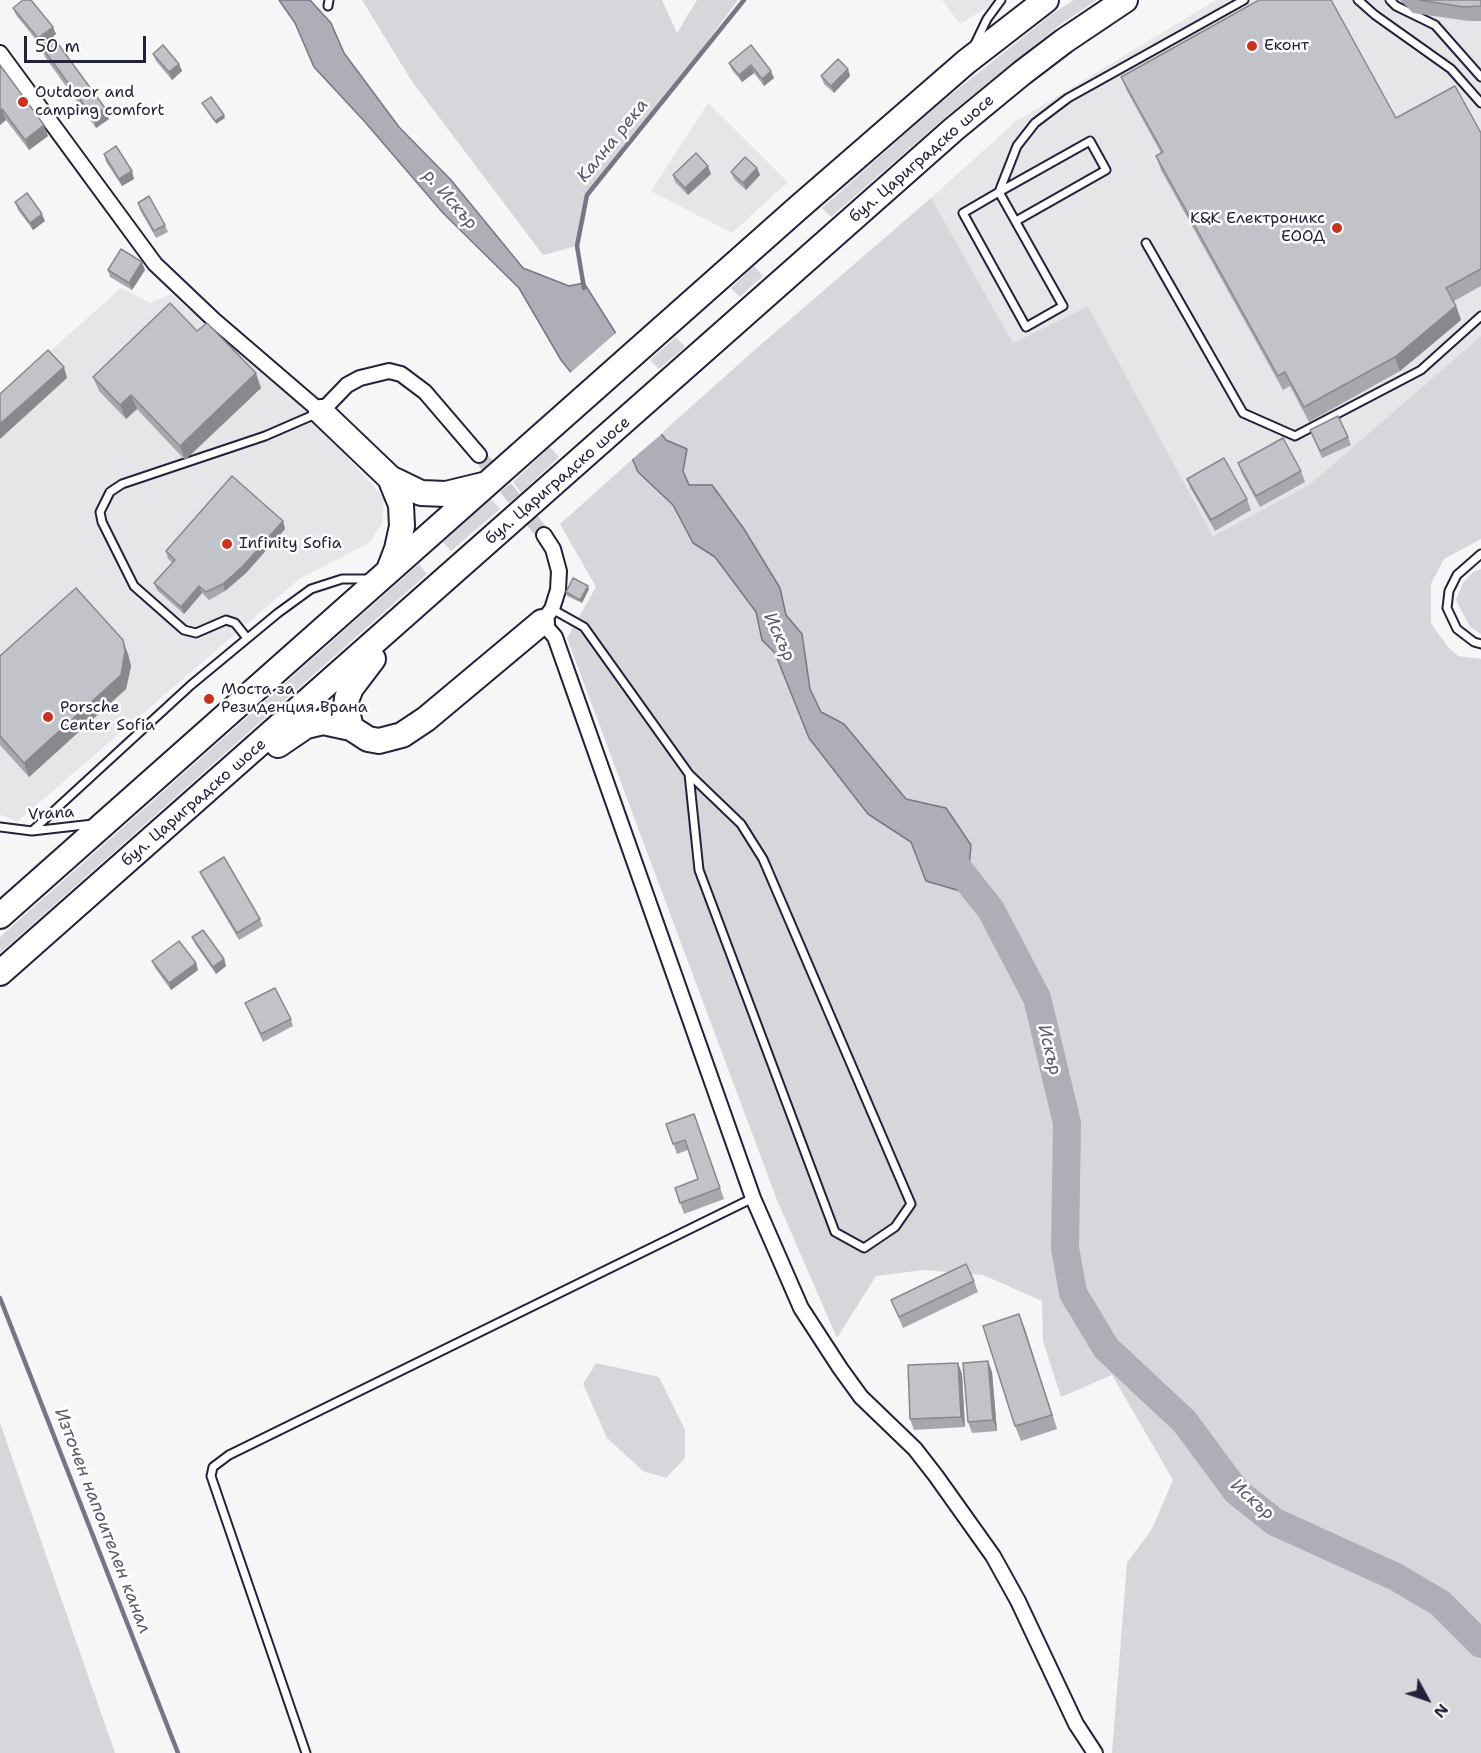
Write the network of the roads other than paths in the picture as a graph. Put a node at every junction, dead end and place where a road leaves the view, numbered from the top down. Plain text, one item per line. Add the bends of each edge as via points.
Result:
1 (1001, 0) edge
2 (1046, 0) edge
3 (1125, 0) edge
4 (1244, 0) edge
5 (1359, 0) edge
6 (1390, 0) edge
7 (0, 52) edge
8 (966, 62) junction
9 (1481, 77) edge
10 (1481, 103) edge
11 (999, 192) junction
12 (1016, 221) junction
13 (1146, 243) dead end
14 (1481, 316) edge
15 (321, 412) junction
16 (479, 455) tunnel mouth
17 (390, 477) junction
18 (488, 483) junction
19 (544, 534) tunnel mouth
20 (1481, 554) edge
21 (384, 576) junction
22 (406, 615) junction
23 (547, 616) junction
24 (247, 638) junction
25 (1481, 644) edge
26 (351, 728) junction
27 (689, 774) junction
28 (206, 792) junction
29 (105, 822) junction
30 (0, 827) edge
31 (32, 831) junction
32 (0, 916) edge
33 (0, 974) edge
34 (753, 1198) junction
35 (306, 1753) edge
36 (1095, 1753) edge

1 - 8 lane
2 - 8 highway
3 - 22 highway, бул. Цариградско шосе via 1064,41 990,99
4 - 11 lane via 1068,98 1035,123 1017,146
5 - 10 lane via 1451,69
6 - 9 lane via 1435,25
7 - 15 street via 155,264
8 - 18 highway
11 - 12 lane
11 - 12 lane via 1090,141 1106,170
11 - 12 lane via 963,213 1026,327 1063,306
13 - 14 lane via 1243,413 1295,436 1420,370
15 - 16 street via 347,385 360,378 389,371 401,374 425,392
15 - 17 highway
15 - 24 lane via 265,436 122,484 110,492 100,512 134,586 184,630 195,633 226,620 235,623
17 - 18 highway via 420,493 433,494
17 - 21 highway via 401,505 402,526 397,549
18 - 21 highway
19 - 23 street via 559,571 558,590
20 - 25 lane via 1457,575 1449,591 1447,608 1457,629
21 - 24 lane via 342,579 311,589
21 - 29 highway
22 - 26 highway via 351,688 346,707
22 - 28 highway, бул. Цариградско шосе
23 - 26 highway via 402,735 379,741
23 - 27 lane via 584,627
23 - 34 street
24 - 31 lane
26 - 28 highway via 323,722 306,726
27 - 27 lane via 741,824 763,859 912,1204 895,1227 864,1248 835,1232 699,870
28 - 33 highway, бул. Цариградско шосе
29 - 31 lane, Vrana
29 - 32 highway
30 - 31 lane, Vrana
34 - 35 lane via 239,1450 213,1467 211,1476
34 - 36 street via 801,1308 817,1334 861,1397 915,1449 993,1556 1076,1724

